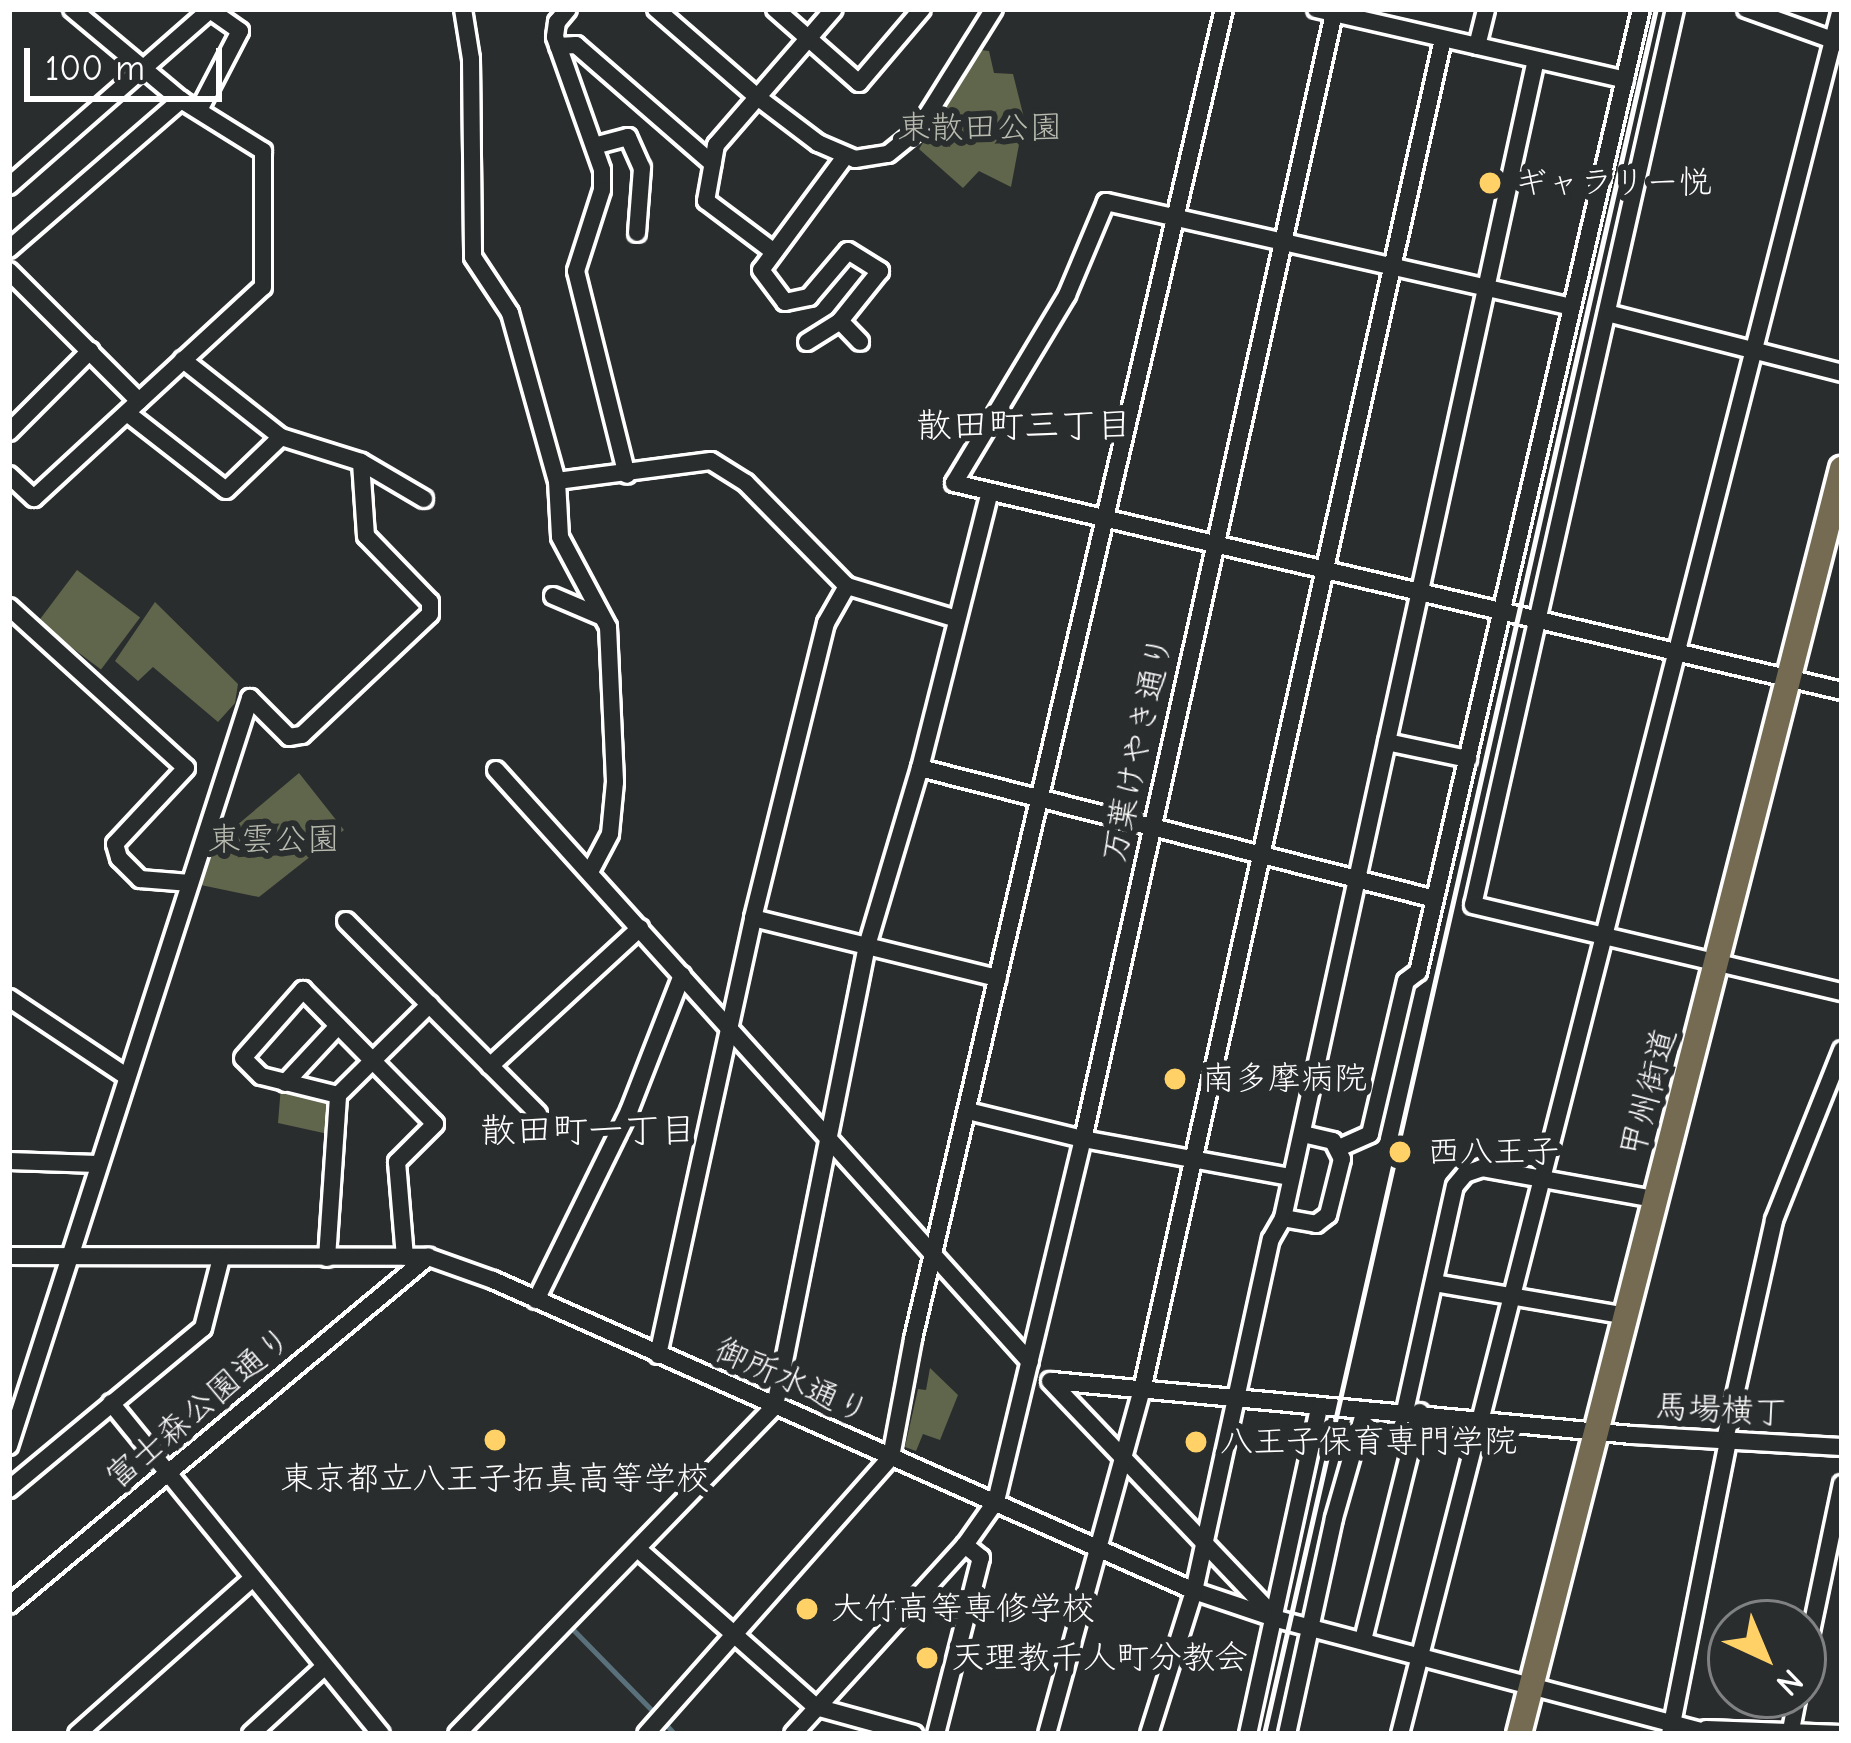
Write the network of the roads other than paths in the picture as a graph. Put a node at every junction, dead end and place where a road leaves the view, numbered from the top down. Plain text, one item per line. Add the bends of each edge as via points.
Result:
1 (211, 9) edge
2 (463, 9) edge
3 (568, 9) edge
4 (656, 9) edge
5 (775, 9) edge
6 (834, 9) edge
7 (922, 9) edge
8 (994, 9) edge
9 (1224, 9) edge
10 (1486, 9) edge
11 (1640, 9) edge
12 (1675, 9) edge
13 (1746, 9) edge
14 (1841, 9) edge
15 (1328, 11) edge
16 (84, 13) edge
17 (808, 38) junction
18 (1443, 39) junction
19 (1838, 41) edge
20 (558, 46) junction
21 (1477, 46) junction
22 (1536, 60) junction
23 (143, 69) junction
24 (1625, 80) junction
25 (756, 96) junction
26 (181, 100) junction
27 (200, 110) junction
28 (594, 146) junction
29 (844, 158) junction
30 (712, 164) junction
31 (9, 186) edge
32 (1175, 218) junction
33 (637, 233) dead end
34 (1285, 242) junction
35 (9, 249) edge
36 (774, 252) junction
37 (1391, 266) junction
38 (9, 271) edge
39 (1486, 288) junction
40 (1572, 307) junction
41 (1607, 314) junction
42 (840, 321) junction
43 (807, 342) dead end
44 (860, 342) dead end
45 (89, 351) junction
46 (1755, 352) junction
47 (183, 360) junction
48 (1842, 374) edge
49 (133, 407) junction
50 (9, 432) edge
51 (281, 436) junction
52 (361, 462) junction
53 (1842, 469) edge
54 (9, 475) edge
55 (627, 476) junction
56 (557, 481) junction
57 (991, 492) junction
58 (424, 499) dead end
59 (1105, 518) junction
60 (1215, 543) junction
61 (1323, 568) junction
62 (847, 586) junction
63 (1420, 590) junction
64 (553, 596) dead end
65 (9, 607) edge
66 (1505, 609) junction
67 (600, 616) junction
68 (1539, 616) junction
69 (957, 619) junction
70 (1678, 652) junction
71 (1787, 678) junction
72 (1842, 691) edge
73 (1388, 742) junction
74 (1468, 759) junction
75 (920, 768) junction
76 (496, 770) dead end
77 (1039, 800) junction
78 (1151, 826) junction
79 (1259, 854) junction
80 (590, 872) junction
81 (1357, 879) junction
82 (190, 883) junction
83 (1436, 899) junction
84 (753, 918) junction
85 (346, 921) dead end
86 (640, 928) junction
87 (1605, 937) junction
88 (866, 949) junction
89 (1717, 964) junction
90 (682, 974) junction
91 (998, 979) junction
92 (1842, 992) edge
93 (9, 998) edge
94 (430, 1004) junction
95 (338, 1026) junction
96 (731, 1026) junction
97 (1842, 1050) edge
98 (373, 1061) junction
99 (490, 1066) junction
100 (126, 1076) junction
101 (285, 1083) junction
102 (338, 1095) junction
103 (968, 1112) junction
104 (538, 1114) dead end
105 (1302, 1134) junction
106 (829, 1136) junction
107 (1083, 1139) junction
108 (1339, 1148) junction
109 (1190, 1157) junction
110 (9, 1161) edge
111 (97, 1164) junction
112 (1292, 1177) junction
113 (1542, 1179) junction
114 (1655, 1199) junction
115 (1283, 1218) junction
116 (9, 1256) edge
117 (71, 1256) junction
118 (935, 1256) junction
119 (405, 1257) junction
120 (428, 1257) junction
121 (221, 1258) junction
122 (327, 1258) junction
123 (1434, 1283) junction
124 (1512, 1297) junction
125 (536, 1300) junction
126 (1627, 1316) junction
127 (658, 1355) junction
128 (1029, 1370) junction
129 (1052, 1381) junction
130 (29, 1382) junction
131 (9, 1385) edge
132 (1142, 1390) junction
133 (1235, 1399) junction
134 (111, 1403) junction
135 (775, 1406) junction
136 (1319, 1408) junction
137 (1365, 1410) junction
138 (1412, 1411) junction
139 (1480, 1418) junction
140 (1598, 1430) junction
141 (1726, 1441) junction
142 (9, 1446) edge
143 (1842, 1448) edge
144 (1123, 1456) junction
145 (891, 1457) junction
146 (169, 1472) junction
147 (1842, 1484) edge
148 (9, 1489) edge
149 (996, 1501) junction
150 (1205, 1538) junction
151 (965, 1545) junction
152 (1097, 1547) junction
153 (639, 1550) junction
154 (253, 1578) junction
155 (1194, 1591) junction
156 (1818, 1599) edge
157 (9, 1604) edge
158 (1277, 1619) junction
159 (1311, 1626) junction
160 (734, 1635) junction
161 (1363, 1640) junction
162 (1421, 1655) junction
163 (325, 1666) junction
164 (1532, 1685) junction
165 (817, 1707) junction
166 (1793, 1719) edge
167 (1672, 1728) edge
168 (1791, 1730) junction
169 (1709, 1732) edge
170 (77, 1734) edge
171 (251, 1734) edge
172 (381, 1734) edge
173 (457, 1734) edge
174 (646, 1734) edge
175 (793, 1734) edge
176 (914, 1734) edge
177 (935, 1734) edge
178 (1047, 1734) edge
179 (1149, 1734) edge
180 (1248, 1734) edge
181 (1287, 1734) edge
182 (1400, 1734) edge
183 (1519, 1734) edge
184 (1842, 1734) edge

1 - 23 street
1 - 27 street via 240,31
2 - 56 street via 473,257 510,313
3 - 20 street via 557,22
4 - 25 street
5 - 17 street
6 - 17 street
7 - 17 street via 859,82
8 - 29 street via 918,130 888,154
9 - 32 street
10 - 21 street
11 - 24 street
12 - 41 street
13 - 19 street
14 - 19 street
15 - 18 street
15 - 34 street, 万葉けやき通り
16 - 23 street
17 - 25 street
18 - 21 street
18 - 37 street
19 - 46 street
20 - 28 street
20 - 30 street via 576,45
21 - 22 street
22 - 24 street
22 - 39 street
23 - 26 street
23 - 31 street
24 - 40 street
25 - 29 street
25 - 30 street via 716,145
26 - 27 street
26 - 35 street
27 - 47 street via 262,151 263,287
28 - 33 street via 628,137 642,168
28 - 55 street via 602,190 576,271
29 - 36 street
30 - 36 street via 706,201
32 - 34 street
32 - 57 street via 1106,202 1067,295 954,484
32 - 59 street
34 - 37 street
34 - 60 street, 万葉けやき通り
36 - 42 street via 761,270 785,302 809,297 848,251 880,271
37 - 39 street
37 - 61 street
38 - 45 street
39 - 40 street
39 - 63 street
40 - 66 street
41 - 46 street
41 - 68 street
42 - 43 street
42 - 44 street
45 - 49 street
45 - 50 street
46 - 48 street
46 - 70 street
47 - 49 street
47 - 51 street
49 - 51 street via 226,490
49 - 54 street via 34,499
51 - 52 street
52 - 58 street
52 - 82 street via 366,536 430,602 430,614 302,735 289,737 250,698
53 - 71 highway, 甲州街道
55 - 56 street
55 - 62 street via 711,461 746,483
56 - 67 street via 560,537
57 - 59 street
57 - 69 street
59 - 60 street
59 - 77 street
60 - 61 street
60 - 78 street, 万葉けやき通り
61 - 63 street
61 - 79 street
62 - 69 street
62 - 84 street via 826,623
63 - 66 street
63 - 73 street
64 - 67 street
65 - 82 street via 186,768 115,844 140,879
66 - 68 street
66 - 74 street
67 - 80 street via 608,627 615,782 610,834
68 - 70 street
68 - 87 street via 1473,905
69 - 75 street
70 - 71 street
70 - 87 street
71 - 72 street
71 - 89 highway, 甲州街道
73 - 74 street
73 - 81 street
74 - 83 street
75 - 77 street
75 - 88 street
76 - 80 street
77 - 78 street
77 - 91 street
78 - 79 street
78 - 107 street, 万葉けやき通り
79 - 81 street
79 - 109 street
80 - 86 street
81 - 83 street
81 - 105 street
82 - 100 street
83 - 108 street via 1418,972 1406,981 1370,1134
84 - 88 street
84 - 96 street
85 - 94 street
86 - 90 street
86 - 99 street
87 - 89 street
87 - 113 street
88 - 91 street
88 - 106 street
89 - 92 street
89 - 114 highway, 甲州街道
90 - 96 street
90 - 125 street via 629,1111
91 - 103 street
93 - 100 street
94 - 98 street
94 - 99 street
95 - 98 street
95 - 101 street
95 - 101 street via 303,990 243,1058 261,1076
96 - 106 street
96 - 127 street
97 - 141 street via 1774,1220
98 - 102 street
98 - 119 street via 435,1124 398,1162
99 - 104 street
100 - 111 street
101 - 102 street
102 - 122 street
103 - 107 street
103 - 118 street
105 - 108 street
105 - 112 street
106 - 118 street
106 - 135 street
107 - 109 street
107 - 128 street, 万葉けやき通り
108 - 115 street via 1328,1215 1316,1224
109 - 112 street
109 - 132 street
110 - 111 street
111 - 117 street
112 - 115 street
113 - 114 street
113 - 123 street via 1482,1168 1460,1179
113 - 124 street
114 - 126 highway, 甲州街道
115 - 133 street via 1271,1239
116 - 117 street, 御所水通り
117 - 121 street, 御所水通り
117 - 130 street
118 - 128 street
118 - 145 street
119 - 120 street, 御所水通り
119 - 122 street, 御所水通り
120 - 125 street, 御所水通り
120 - 146 street, 富士森公園通り
121 - 122 street, 御所水通り
121 - 134 street via 203,1328
123 - 124 street
123 - 138 street
124 - 126 street
124 - 139 street
125 - 127 street, 御所水通り
126 - 140 highway, 甲州街道
127 - 135 street, 御所水通り
128 - 129 street, 馬場横丁
128 - 149 street, 万葉けやき通り
129 - 132 street, 馬場横丁
129 - 144 street
130 - 131 street
130 - 142 street
132 - 133 street, 馬場横丁
132 - 144 street
133 - 136 street, 馬場横丁
133 - 150 street
134 - 146 street
134 - 148 street
135 - 145 street, 御所水通り
135 - 153 street
136 - 137 street, 馬場横丁
136 - 158 street
137 - 138 street, 馬場横丁
137 - 159 street
138 - 139 street, 馬場横丁
138 - 161 street
139 - 140 street, 馬場横丁
139 - 162 street
140 - 141 street, 馬場横丁
140 - 164 highway, 甲州街道
141 - 143 street, 馬場横丁
141 - 167 street
144 - 150 street
144 - 152 street
145 - 149 street, 御所水通り
145 - 160 street
146 - 154 street
146 - 157 street, 富士森公園通り
147 - 156 street
149 - 151 street
149 - 152 street, 御所水通り
150 - 155 street
150 - 158 street
151 - 165 street
151 - 177 street via 981,1558
152 - 155 street, 御所水通り
152 - 178 street
153 - 160 street
153 - 173 street
154 - 163 street
154 - 170 street
155 - 158 street, 御所水通り
155 - 179 street
158 - 159 street, 御所水通り
158 - 180 street
159 - 161 street, 御所水通り
159 - 181 street
160 - 165 street
160 - 174 street
161 - 162 street, 御所水通り
162 - 164 street, 御所水通り
162 - 182 street
163 - 171 street
163 - 172 street
164 - 167 street, 御所水通り
164 - 183 highway, 甲州街道
165 - 175 street
165 - 176 street
166 - 168 street
167 - 169 street, 御所水通り
168 - 169 street, 御所水通り
168 - 184 street, 御所水通り

